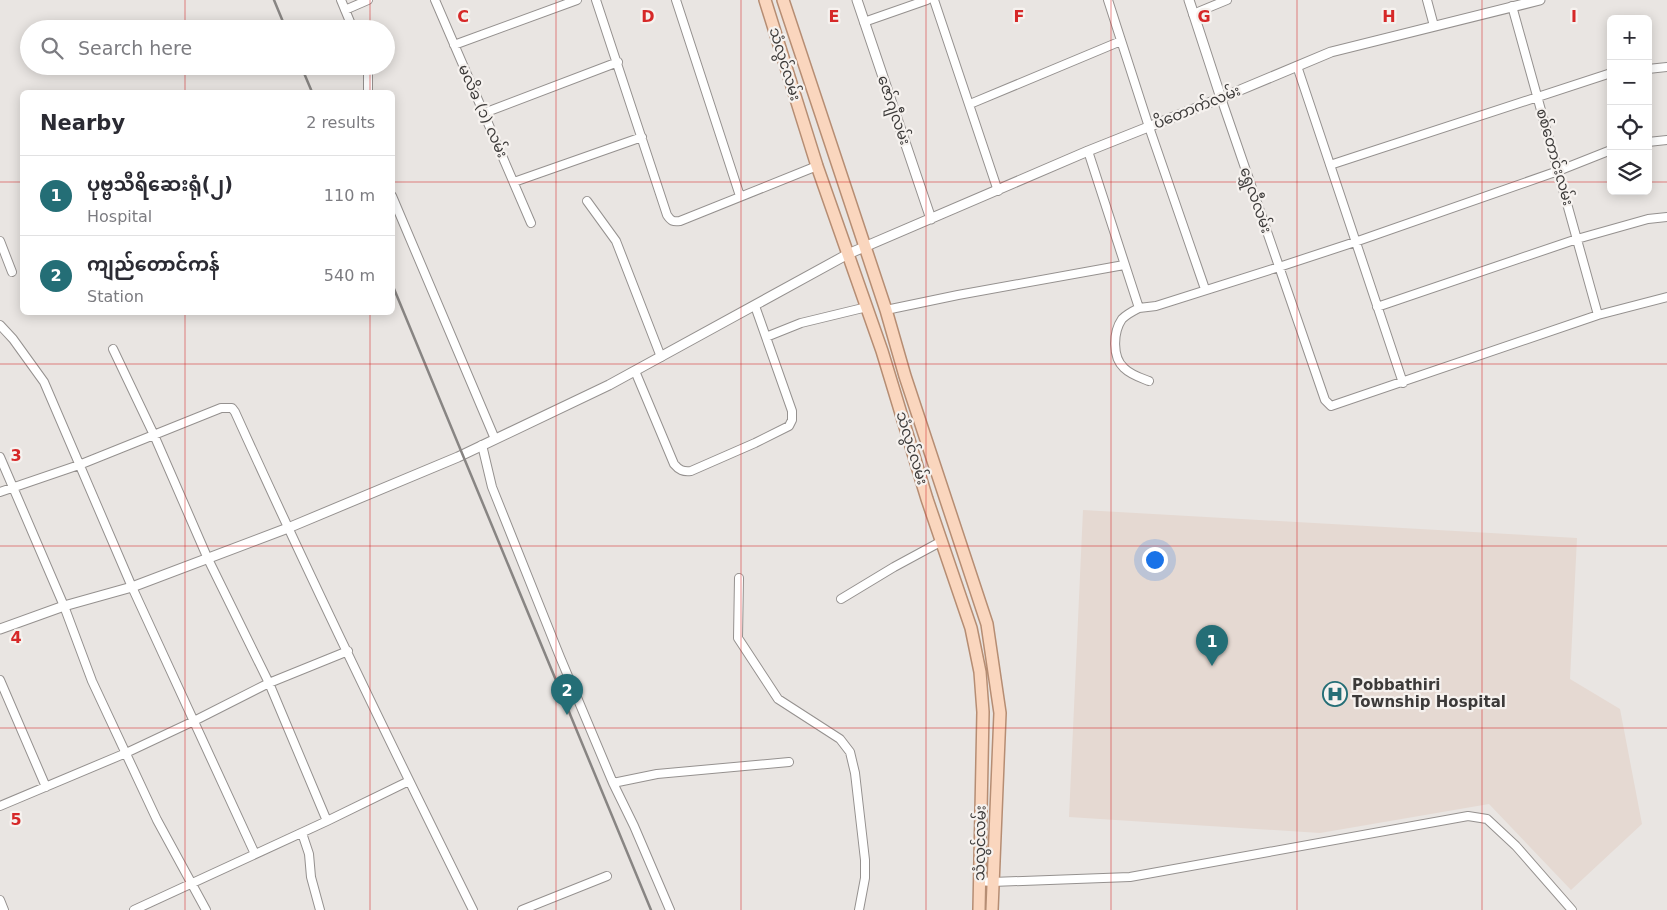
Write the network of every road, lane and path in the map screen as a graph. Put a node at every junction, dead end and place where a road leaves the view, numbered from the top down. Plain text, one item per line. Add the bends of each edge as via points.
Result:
1 (340, 0) edge
2 (368, 0) edge
3 (435, 0) edge
4 (577, 0) edge
5 (596, 0) edge
6 (676, 0) edge
7 (765, 0) edge
8 (783, 0) edge
9 (857, 0) edge
10 (928, 0) edge
11 (934, 0) edge
12 (1108, 0) edge
13 (1189, 0) edge
14 (1227, 0) edge
15 (1427, 0) edge
16 (1540, 0) edge
17 (1512, 3) edge
18 (345, 10) junction
19 (1193, 14) junction
20 (349, 20) edge
21 (864, 22) junction
22 (1434, 26) junction
23 (1121, 41) junction
24 (454, 45) junction
25 (618, 62) junction
26 (1297, 66) junction
27 (1667, 66) edge
28 (1652, 68) edge
29 (368, 75) edge
30 (1607, 75) edge
31 (368, 90) edge
32 (1538, 97) junction
33 (1221, 98) junction
34 (970, 104) junction
35 (484, 113) junction
36 (1149, 127) junction
37 (642, 137) junction
38 (1667, 140) edge
39 (1652, 142) edge
40 (1088, 151) junction
41 (1607, 152) edge
42 (1330, 165) junction
43 (817, 166) junction
44 (1558, 171) junction
45 (514, 182) junction
46 (998, 191) junction
47 (740, 196) junction
48 (587, 201) dead end
49 (395, 203) edge
50 (1667, 217) edge
51 (931, 219) junction
52 (531, 223) dead end
53 (1578, 240) junction
54 (0, 241) edge
55 (1355, 242) junction
56 (865, 247) junction
57 (848, 254) junction
58 (1124, 265) junction
59 (1279, 267) junction
60 (12, 272) dead end
61 (1205, 289) junction
62 (1667, 297) edge
63 (755, 306) junction
64 (867, 307) junction
65 (1377, 307) junction
66 (1139, 308) junction
67 (886, 310) junction
68 (1598, 315) junction
69 (0, 325) edge
70 (766, 337) junction
71 (113, 349) dead end
72 (661, 357) junction
73 (635, 371) junction
74 (1149, 381) dead end
75 (1403, 383) junction
76 (154, 435) junction
77 (495, 439) junction
78 (482, 445) junction
79 (0, 456) edge
80 (79, 465) junction
81 (14, 487) junction
82 (0, 492) edge
83 (288, 528) junction
84 (942, 541) junction
85 (208, 558) junction
86 (739, 578) dead end
87 (132, 588) junction
88 (841, 599) dead end
89 (64, 606) junction
90 (0, 629) edge
91 (348, 650) junction
92 (0, 680) edge
93 (269, 683) junction
94 (194, 721) junction
95 (126, 753) junction
96 (789, 762) dead end
97 (409, 781) junction
98 (613, 783) junction
99 (46, 787) junction
100 (0, 806) edge
101 (327, 821) junction
102 (302, 833) junction
103 (255, 854) junction
104 (607, 876) dead end
105 (979, 881) junction
106 (992, 882) junction
107 (193, 884) junction
108 (0, 900) edge
109 (4, 910) edge
110 (134, 910) edge
111 (206, 910) edge
112 (320, 910) edge
113 (473, 910) edge
114 (522, 910) edge
115 (670, 910) edge
116 (859, 910) edge
117 (978, 910) edge
118 (992, 910) edge
119 (1572, 910) edge

1 - 18 street
2 - 18 street
3 - 24 street, မလိခ (၁) လမ်း
4 - 24 street
5 - 25 street
6 - 47 street
7 - 43 main road, သံလွင်လမ်း
8 - 56 main road, သံလွင်လမ်း
9 - 21 street, ဇော်ဂျီလမ်း
10 - 21 street
11 - 34 street
12 - 23 street
13 - 19 street, ရွှေလီလမ်း
14 - 19 street
15 - 22 street
16 - 17 street, ပိတောက်လမ်း
17 - 22 street, ပိတောက်လမ်း
17 - 32 street, စစ်တောင်းလမ်း
18 - 20 street
19 - 33 street, ရွှေလီလမ်း
21 - 51 street, ဇော်ဂျီလမ်း
22 - 26 street, ပိတောက်လမ်း via 1331,52
23 - 34 street
23 - 36 street
24 - 35 street, မလိခ (၁) လမ်း
25 - 35 street
25 - 37 street
26 - 33 street, ပိတောက်လမ်း
26 - 42 street
27 - 28 street
29 - 31 street
30 - 32 street
32 - 42 street
32 - 44 street, စစ်တောင်းလမ်း
33 - 36 street, ပိတောက်လမ်း
33 - 59 street, ရွှေလီလမ်း
34 - 46 street
35 - 45 street, မလိခ (၁) လမ်း
36 - 40 street, ပိတောက်လမ်း
36 - 61 street
37 - 45 street
37 - 47 street via 667,215 674,222
38 - 39 street
40 - 46 street, ပိတောက်လမ်း
40 - 58 street
41 - 44 street
42 - 55 street
43 - 47 street
43 - 57 main road, သံလွင်လမ်း
44 - 53 street, စစ်တောင်းလမ်း
44 - 55 street
45 - 52 street, မလိခ (၁) လမ်း
46 - 51 street, ပိတောက်လမ်း
48 - 72 street via 616,241
49 - 77 street
50 - 53 street via 1648,219
51 - 56 street, ပိတောက်လမ်း
53 - 65 street
53 - 68 street, စစ်တောင်းလမ်း
54 - 60 street
55 - 59 street
55 - 65 street
56 - 57 street, ပိတောက်လမ်း
56 - 67 main road, သံလွင်လမ်း
57 - 63 street, ပိတောက်လမ်း
57 - 64 main road, သံလွင်လမ်း
58 - 66 street
58 - 67 street
59 - 61 street
59 - 75 street, ရွှေလီလမ်း via 1328,404 1336,406
61 - 66 street via 1156,306
62 - 68 street
63 - 70 street
63 - 72 street, ပိတောက်လမ်း
64 - 70 street via 801,323
64 - 84 main road, သံလွင်လမ်း
65 - 75 street
66 - 74 street via 1124,318 1118,327 1116,352 1124,368
67 - 106 main road, သံလွင်လမ်း via 987,624 1000,713
68 - 75 street
69 - 80 street via 44,382
70 - 73 street via 792,411 789,426 691,471 684,472 674,464
71 - 76 street
72 - 73 street, ပိတောက်လမ်း
73 - 77 street, ပိတောက်လမ်း
76 - 80 street
76 - 83 street via 221,408 232,408
76 - 85 street
77 - 78 street, ပိတောက်လမ်း
78 - 83 street, ပိတောက်လမ်း
78 - 98 street via 500,508
79 - 81 street
80 - 81 street
80 - 87 street
81 - 82 street
81 - 89 street
83 - 85 street, ပိတောက်လမ်း
83 - 91 street
84 - 88 street
84 - 105 main road, သံလွင်လမ်း via 971,628 980,672 983,712
85 - 87 street, ပိတောက်လမ်း
85 - 93 street
86 - 116 street via 738,638 778,699 840,739 850,752 865,860
87 - 89 street, ပိတောက်လမ်း
87 - 94 street
89 - 90 street, ပိတောက်လမ်း
89 - 95 street via 92,682
91 - 93 street
91 - 97 street
92 - 99 street
93 - 94 street
93 - 101 street
94 - 95 street
94 - 103 street
95 - 99 street
95 - 107 street via 157,820
96 - 98 street via 657,774
97 - 101 street
97 - 113 street
98 - 115 street
99 - 100 street
101 - 102 street
102 - 103 street
102 - 112 street
103 - 107 street
104 - 114 street
105 - 106 street
105 - 117 main road, သံလွင်လမ်း
106 - 118 main road, သံလွင်လမ်း
106 - 119 street via 1130,877 1468,816 1487,819 1516,846
107 - 110 street
107 - 111 street
108 - 109 street

